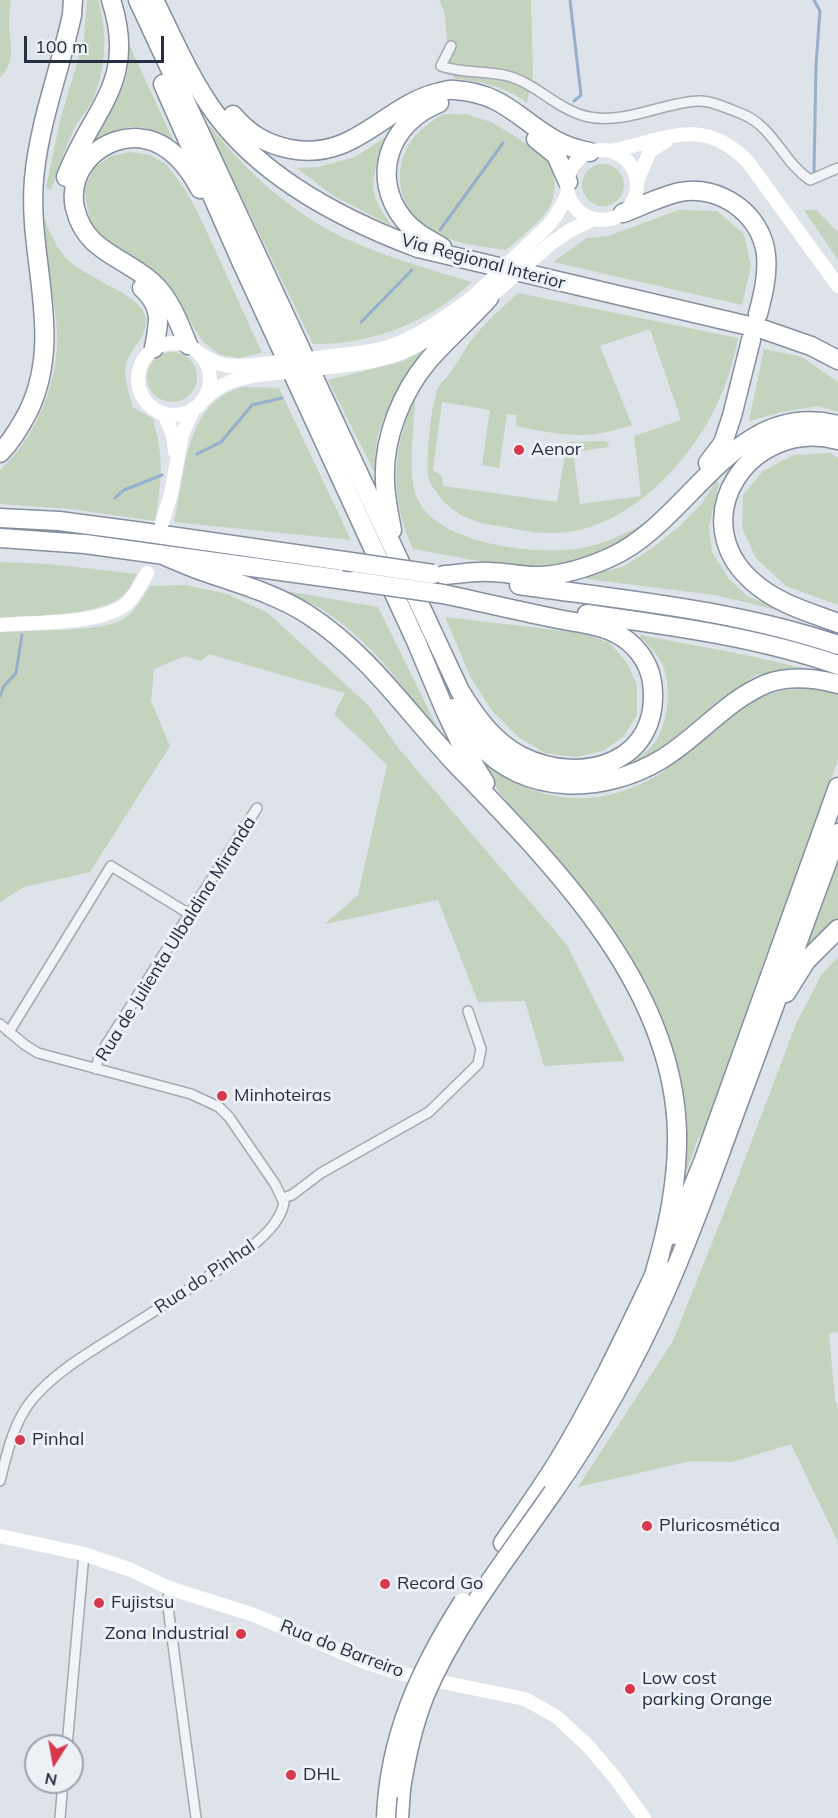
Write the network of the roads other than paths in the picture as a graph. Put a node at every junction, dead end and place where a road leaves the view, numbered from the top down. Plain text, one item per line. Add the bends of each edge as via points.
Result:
1 (73, 0) edge
2 (111, 0) edge
3 (125, 0) edge
4 (138, 0) edge
5 (154, 0) edge
6 (451, 46) dead end
7 (184, 61) junction
8 (677, 134) junction
9 (610, 151) junction
10 (590, 152) junction
11 (838, 168) edge
12 (637, 181) junction
13 (568, 187) junction
14 (623, 213) junction
15 (593, 219) junction
16 (240, 259) junction
17 (464, 260) junction
18 (838, 286) edge
19 (481, 298) junction
20 (758, 314) dead end
21 (751, 340) dead end
22 (154, 348) junction
23 (194, 350) junction
24 (838, 360) edge
25 (257, 370) junction
26 (198, 405) junction
27 (164, 413) junction
28 (838, 425) edge
29 (838, 440) edge
30 (0, 453) edge
31 (176, 460) junction
32 (677, 506) junction
33 (0, 518) edge
34 (162, 523) dead end
35 (0, 538) edge
36 (396, 552) junction
37 (160, 554) junction
38 (147, 573) dead end
39 (439, 574) junction
40 (442, 594) junction
41 (838, 623) edge
42 (0, 625) edge
43 (416, 641) junction
44 (838, 645) edge
45 (838, 665) edge
46 (838, 684) edge
47 (838, 787) edge
48 (257, 808) dead end
49 (506, 815) junction
50 (838, 833) edge
51 (191, 915) junction
52 (838, 929) edge
53 (468, 1011) dead end
54 (0, 1024) edge
55 (767, 1026) junction
56 (9, 1032) junction
57 (96, 1070) junction
58 (284, 1198) junction
59 (654, 1275) junction
60 (0, 1481) edge
61 (0, 1536) edge
62 (84, 1554) junction
63 (169, 1588) junction
64 (68, 1734) edge
65 (62, 1794) edge
66 (60, 1818) edge
67 (196, 1818) edge
68 (386, 1818) edge
69 (399, 1818) edge
70 (644, 1818) edge

1 - 30 highway via 34,181 35,241 45,328 42,374 22,423
2 - 22 highway via 119,32 114,81 71,164 62,195 70,229 81,246 133,280 154,300 158,312
3 - 16 highway
4 - 36 highway
5 - 7 highway, Via Regional Interior
6 - 11 street via 441,66 467,73 507,76 590,117 617,118 699,101 744,115 770,134 801,175 810,180
7 - 10 highway via 241,124 270,145 322,151 343,145 406,106 451,89 476,92 505,103 555,140
7 - 17 highway, Via Regional Interior via 215,113 251,152 292,185 376,232
8 - 9 main road
8 - 12 main road via 650,152
8 - 18 main road via 710,137 736,150
9 - 10 main road
9 - 12 main road via 628,161
10 - 13 main road via 571,170
12 - 14 main road via 637,193
13 - 15 main road via 577,209
13 - 17 highway via 556,155 502,113 477,102 455,100 425,109 397,136 388,163 388,186 403,219 416,232
13 - 19 main road, bridge via 560,211 550,225
14 - 15 main road via 614,218
14 - 20 highway via 680,192 702,191 731,201 746,212 761,234 766,255 765,287
15 - 19 main road, bridge via 549,245
16 - 23 highway via 193,176 158,144 145,139 113,141 100,147 82,168 74,198 80,224 88,237 101,250 153,282
16 - 43 highway
17 - 24 highway, Via Regional Interior via 762,329
19 - 25 main road, bridge via 413,348 379,360
19 - 36 highway via 428,362 403,400 393,428 385,479
21 - 32 highway via 723,443
22 - 23 main road via 176,343
22 - 27 main road via 140,366 139,390 153,408
23 - 25 main road via 219,365
23 - 26 main road via 206,363 210,383
25 - 26 main road via 216,388
26 - 27 main road via 185,413
26 - 31 main road via 182,434
27 - 31 main road via 173,435
28 - 32 highway via 796,422 758,434 724,459
29 - 41 highway via 808,436 788,439 753,457 730,489 724,528 738,566 751,581 789,605
31 - 34 main road
32 - 39 highway via 633,544 595,564 539,576 490,572
33 - 39 highway, bridge via 59,521
35 - 37 highway
36 - 40 highway via 472,712 503,744 537,763 577,770 610,764 636,744 651,715 653,689 644,660 622,637 596,626
37 - 40 highway, bridge
37 - 49 highway via 256,589 323,624 364,659
38 - 42 main road via 127,603 111,613 85,619
39 - 44 highway via 683,609 759,623
40 - 45 highway via 707,632
43 - 46 highway via 460,717 492,755 526,776 574,786 614,780 662,759 749,692 768,683 807,678
43 - 49 highway via 460,742
47 - 59 highway via 694,1186
48 - 51 street, Rua de Julienta Ulbaldina Miranda
49 - 59 highway via 612,946 636,986 659,1038 673,1094 677,1152 669,1217
50 - 55 highway
51 - 56 street via 111,866
51 - 57 street, Rua de Julienta Ulbaldina Miranda via 99,1056
52 - 55 highway via 806,961
53 - 58 street via 481,1049 478,1064 429,1112
54 - 56 street
55 - 69 highway, bridge via 688,1239 643,1339 575,1461 485,1590 434,1675 412,1733
56 - 57 street via 38,1053
57 - 58 street via 191,1094 219,1107
58 - 60 street, Rua do Pinhal via 280,1216 259,1241 54,1377 20,1417
59 - 68 highway, bridge via 576,1430 449,1623 413,1692 395,1748
61 - 62 main road, Rua do Barreiro
62 - 63 main road, Rua do Barreiro
62 - 64 street
63 - 67 street via 168,1607
63 - 70 main road, Rua do Barreiro via 254,1615 393,1671 503,1694 541,1707 588,1747
65 - 66 street

